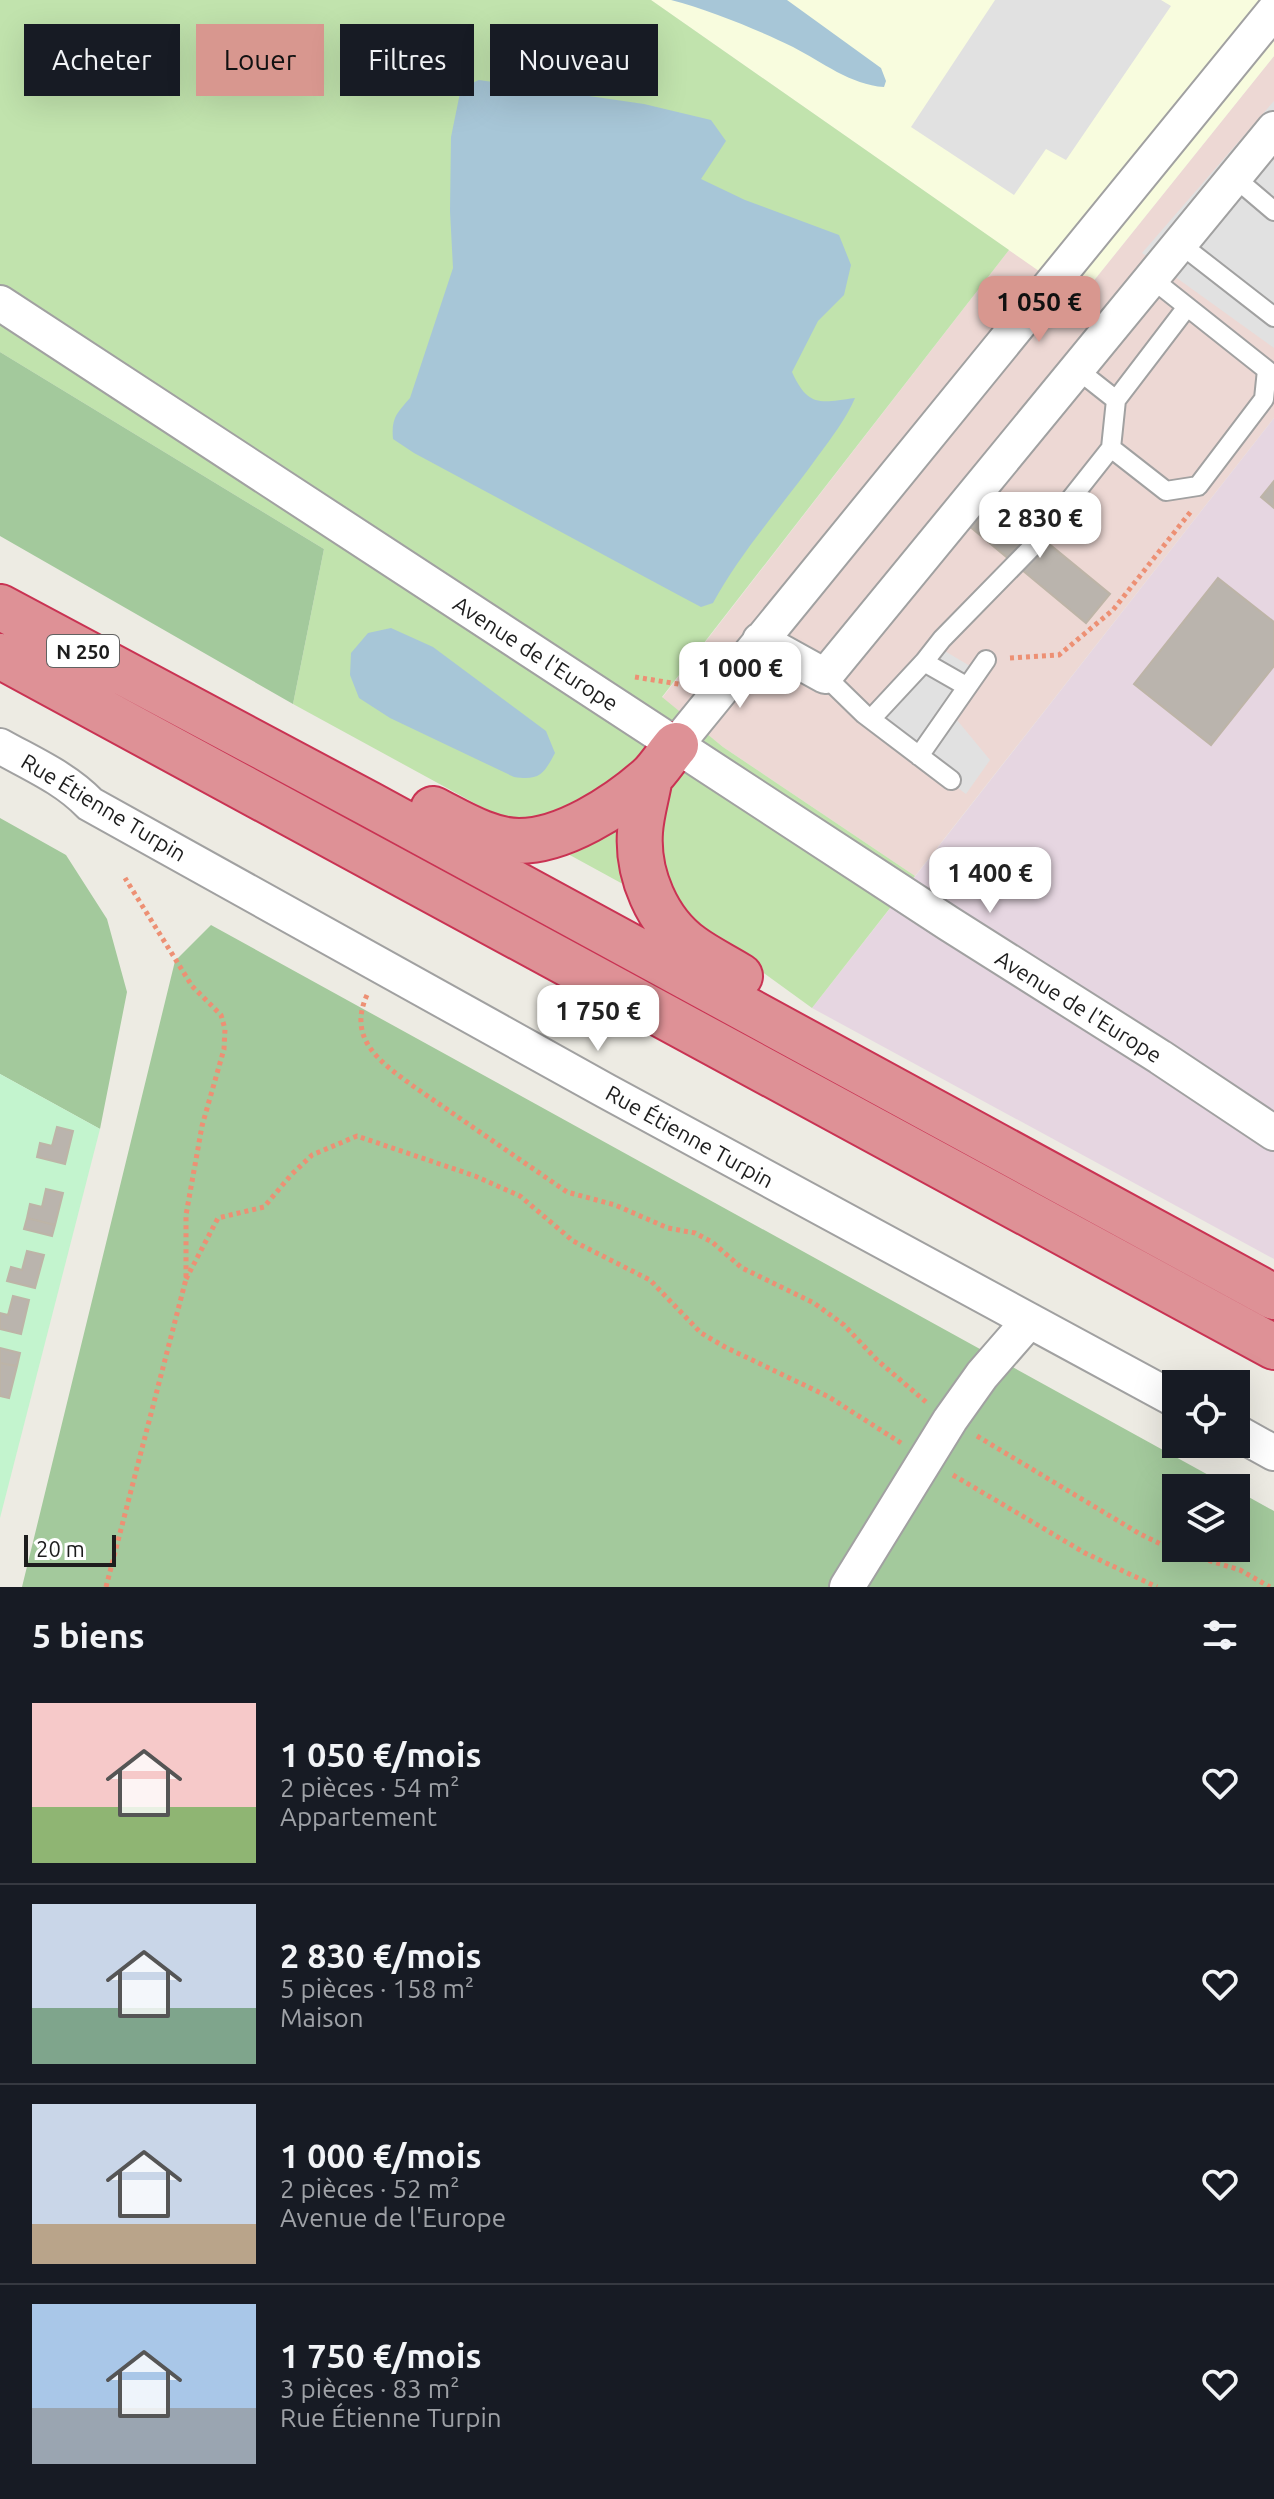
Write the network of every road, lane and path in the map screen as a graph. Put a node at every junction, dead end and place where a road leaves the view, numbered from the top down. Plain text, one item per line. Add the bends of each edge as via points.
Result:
1 (1274, 11) edge
2 (1274, 129) edge
3 (1234, 177) junction
4 (1274, 211) edge
5 (1179, 243) junction
6 (1151, 278) junction
7 (0, 303) edge
8 (1187, 307) junction
9 (1274, 317) edge
10 (1078, 370) junction
11 (1116, 400) junction
12 (1111, 448) junction
13 (1198, 502) dead end
14 (0, 607) edge
15 (760, 640) junction
16 (0, 656) edge
17 (986, 660) joint
18 (924, 662) junction
19 (825, 676) junction
20 (966, 686) junction
21 (166, 695) junction
22 (871, 719) junction
23 (0, 746) edge
24 (919, 756) junction
25 (663, 761) junction
26 (951, 780) dead end
27 (125, 878) dead end
28 (380, 964) junction
29 (896, 1092) junction
30 (1274, 1133) edge
31 (186, 1279) junction
32 (1274, 1297) edge
33 (1029, 1321) junction
34 (1274, 1347) edge
35 (1162, 1392) edge
36 (950, 1420) junction
37 (1250, 1440) edge
38 (1274, 1453) edge
39 (926, 1459) junction
40 (106, 1587) edge
41 (847, 1587) edge
42 (1157, 1587) edge
43 (1270, 1587) edge

1 - 15 street
2 - 3 street
3 - 4 lane
3 - 5 street
5 - 6 street
5 - 9 lane
6 - 8 lane
6 - 10 street
7 - 25 street, Avenue de l'Europe
8 - 11 lane
8 - 12 lane via 1267,370 1264,399 1198,486 1166,491
10 - 11 lane
10 - 19 street
11 - 12 lane
12 - 18 lane via 1035,544
13 - 17 path via 1113,610 1059,655
14 - 21 highway, N 250
15 - 19 street
15 - 25 street
16 - 34 highway, N 250
17 - 20 lane
18 - 20 lane
18 - 22 lane
19 - 22 lane
20 - 24 lane
21 - 25 highway via 382,783 479,832 517,842 578,827
21 - 29 highway, N 250
22 - 24 lane
23 - 28 street, Rue Étienne Turpin via 60,779 90,804
24 - 26 lane
25 - 29 highway via 640,831 641,862 663,916 690,946 788,1005
25 - 30 street, Avenue de l'Europe
27 - 31 path via 192,986 221,1015 225,1029 186,1215
28 - 33 street, Rue Étienne Turpin
28 - 36 path via 362,1005 359,1028 393,1071 567,1192 695,1233 742,1268 822,1308 905,1386
29 - 32 highway, N 250
31 - 39 path via 218,1218 264,1207 312,1155 357,1136 520,1196 573,1241 650,1280 701,1333 829,1397
31 - 40 path
33 - 35 street, Rue Étienne Turpin
33 - 36 street
36 - 39 street
36 - 43 path via 1140,1534 1240,1570
37 - 38 street
39 - 41 street
39 - 42 path via 1085,1553

